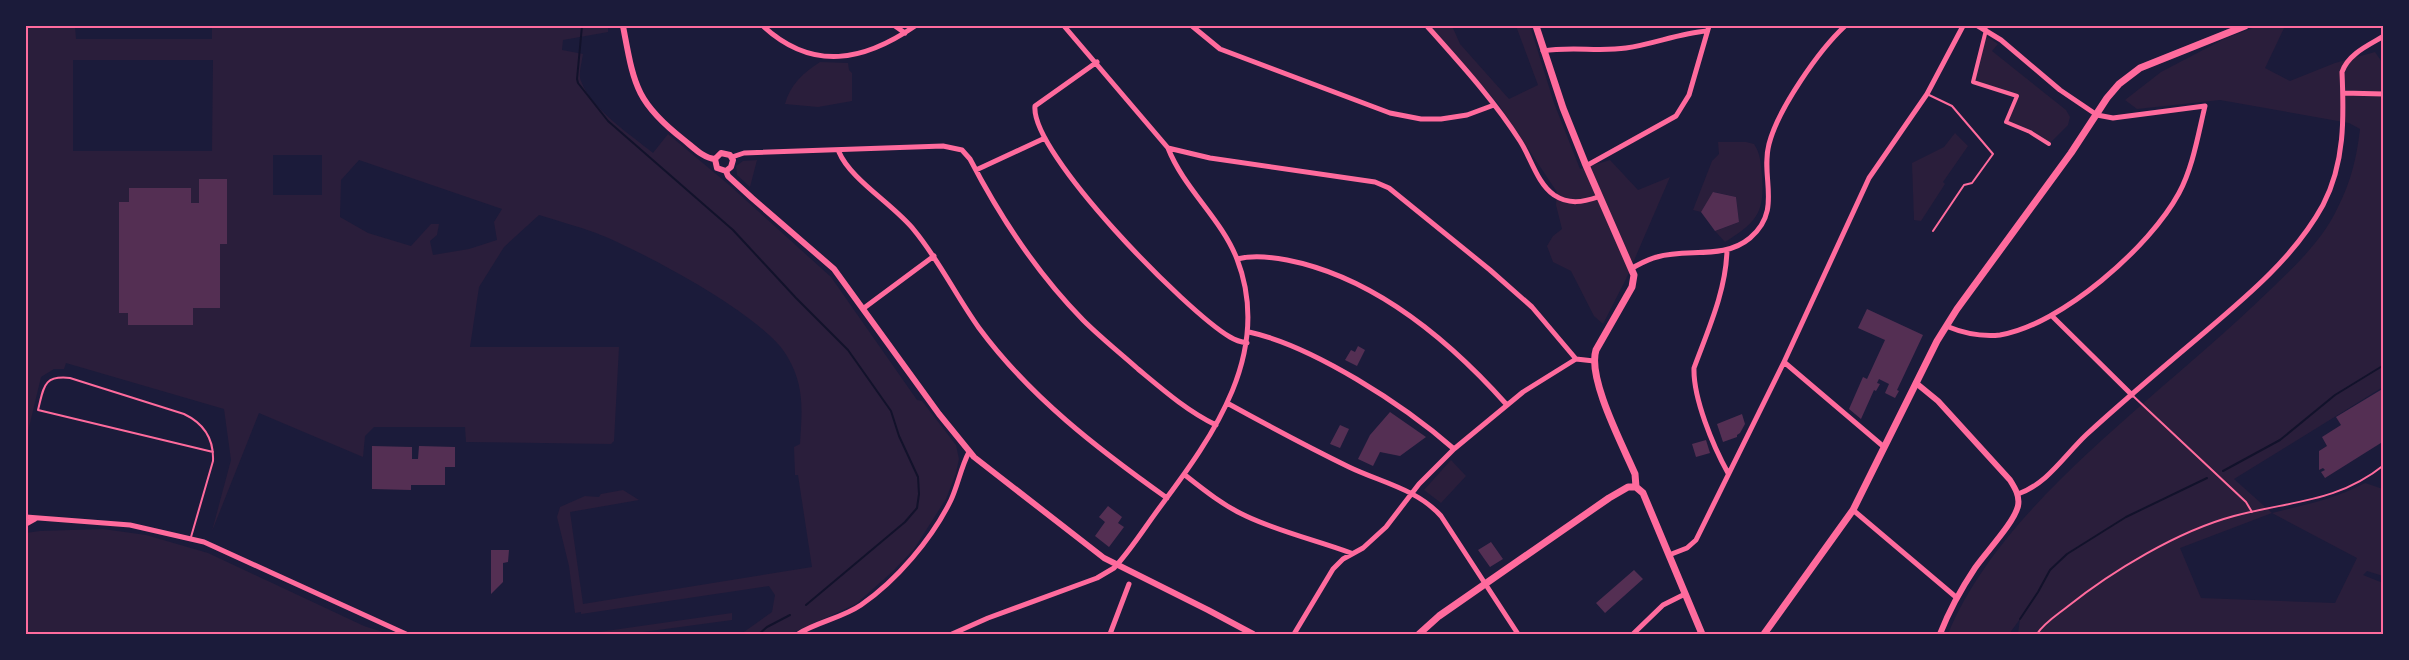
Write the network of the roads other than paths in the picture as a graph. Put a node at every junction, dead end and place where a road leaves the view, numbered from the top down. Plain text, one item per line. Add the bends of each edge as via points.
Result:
1 (623, 26) edge
2 (764, 26) edge
3 (895, 26) edge
4 (915, 26) edge
5 (1064, 26) edge
6 (1192, 26) edge
7 (1427, 26) edge
8 (1536, 26) edge
9 (1963, 26) edge
10 (1978, 26) edge
11 (1993, 26) edge
12 (2245, 26) edge
13 (1841, 27) edge
14 (1708, 28) edge
15 (1986, 30) junction
16 (905, 33) junction
17 (1992, 34) junction
18 (2384, 36) edge
19 (1543, 51) junction
20 (1097, 62) junction
21 (2343, 93) junction
22 (1927, 94) junction
23 (2384, 94) edge
24 (1494, 105) junction
25 (2097, 115) junction
26 (1045, 138) junction
27 (2049, 144) dead end
28 (1168, 148) junction
29 (840, 152) junction
30 (732, 157) junction
31 (715, 159) junction
32 (1586, 166) junction
33 (976, 170) junction
34 (726, 171) junction
35 (1598, 197) junction
36 (1933, 231) dead end
37 (1727, 250) junction
38 (934, 256) junction
39 (1237, 259) junction
40 (1632, 268) junction
41 (864, 308) junction
42 (2052, 316) junction
43 (1947, 326) junction
44 (1249, 332) junction
45 (1247, 343) junction
46 (1576, 359) junction
47 (1594, 361) junction
48 (1784, 362) junction
49 (1916, 383) junction
50 (2132, 395) junction
51 (1227, 403) junction
52 (1506, 405) junction
53 (1216, 425) junction
54 (1884, 447) junction
55 (1454, 448) junction
56 (213, 452) junction
57 (969, 452) junction
58 (2384, 465) edge
59 (1728, 473) junction
60 (1185, 475) junction
61 (1636, 487) junction
62 (1412, 493) junction
63 (2018, 494) junction
64 (1167, 498) junction
65 (1852, 510) junction
66 (2252, 512) junction
67 (26, 517) edge
68 (36, 519) junction
69 (26, 524) edge
70 (190, 538) junction
71 (1351, 553) junction
72 (1669, 555) junction
73 (1117, 565) junction
74 (1485, 583) junction
75 (1129, 584) dead end
76 (1685, 594) junction
77 (1957, 598) junction
78 (406, 634) edge
79 (798, 634) edge
80 (952, 634) edge
81 (1110, 634) edge
82 (1253, 634) edge
83 (1294, 634) edge
84 (1419, 634) edge
85 (1518, 634) edge
86 (1633, 634) edge
87 (1702, 634) edge
88 (1764, 634) edge
89 (1940, 634) edge
90 (2037, 634) edge

1 - 31 street via 630,64 645,103 660,121 707,158
2 - 16 street via 793,46 833,56 862,54
3 - 16 street
4 - 16 street
5 - 20 street
6 - 24 street via 1220,49 1390,113 1429,120 1456,118
7 - 24 street
8 - 19 main road
9 - 22 street
10 - 15 street
11 - 17 street
12 - 25 main road via 2140,68 2119,84
13 - 37 street via 1775,127 1767,153 1770,197 1765,218 1751,238
14 - 19 street via 1653,44
14 - 32 street via 1689,95 1676,116
15 - 17 street
15 - 27 street via 1973,82 2017,96 2006,122
17 - 25 street
18 - 21 street via 2347,62 2342,72
19 - 32 main road
20 - 26 street via 1035,106
20 - 28 street
21 - 23 street
21 - 50 street via 2344,124 2334,177 2311,225 2235,307
22 - 36 lane via 1952,106 1993,154 1972,183 1964,185
22 - 48 street via 1869,178
24 - 35 street via 1555,196 1574,203
25 - 42 street via 2113,118 2205,106 2184,184 2156,226 2121,262
25 - 43 main road
26 - 33 street
26 - 45 street via 1100,212 1150,269 1231,338
28 - 39 street
28 - 46 street via 1375,182 1389,188 1532,307
29 - 30 street via 744,153
29 - 33 street via 953,147 966,153
29 - 38 street via 846,165 902,216
30 - 31 street via 721,153
30 - 34 street via 732,167
31 - 34 street via 717,168
32 - 35 main road
33 - 53 street via 1008,225 1083,320 1160,388
34 - 41 street via 834,269
35 - 40 main road
37 - 40 street via 1659,256
37 - 59 street via 1718,302 1694,375 1702,409
38 - 41 street
38 - 64 street via 978,327 1016,374 1060,416
39 - 44 street via 1247,293
39 - 52 street via 1295,262 1353,282 1443,342
40 - 47 main road via 1632,287 1598,345
41 - 57 street
42 - 43 street via 1997,335 1967,333
42 - 50 street
43 - 49 main road
44 - 45 street
44 - 55 street via 1324,362 1376,391
45 - 51 street
46 - 47 street
46 - 52 street
47 - 61 main road via 1595,380 1635,474
48 - 54 street
48 - 59 street
49 - 54 main road
49 - 63 street via 1938,401 2010,480
50 - 63 street via 2037,485
50 - 66 lane
51 - 53 street
51 - 62 street via 1340,462
52 - 55 street
53 - 60 street
54 - 65 main road
55 - 62 street
56 - 56 lane via 205,429 184,414 70,378 56,376 44,388 38,410
56 - 70 lane
57 - 73 street via 1030,503
57 - 79 street via 951,501 904,568 859,606
58 - 66 lane via 2336,493
59 - 72 street via 1696,540
60 - 64 street
60 - 71 street via 1245,516
61 - 72 main road via 1643,493
61 - 74 main road via 1628,487 1609,498
62 - 71 street via 1386,527 1363,548
62 - 74 street via 1441,516
63 - 77 street via 2015,514
64 - 73 street
65 - 77 street
65 - 88 main road
66 - 90 lane via 2217,521 2135,560 2080,596
67 - 68 street
68 - 69 street
68 - 70 street via 130,525
70 - 78 street via 238,556
71 - 83 street via 1333,569
72 - 76 main road
73 - 80 street via 1097,578
73 - 82 street
74 - 84 main road
74 - 85 street
75 - 81 street
76 - 86 street via 1663,605
76 - 87 main road
77 - 89 street

